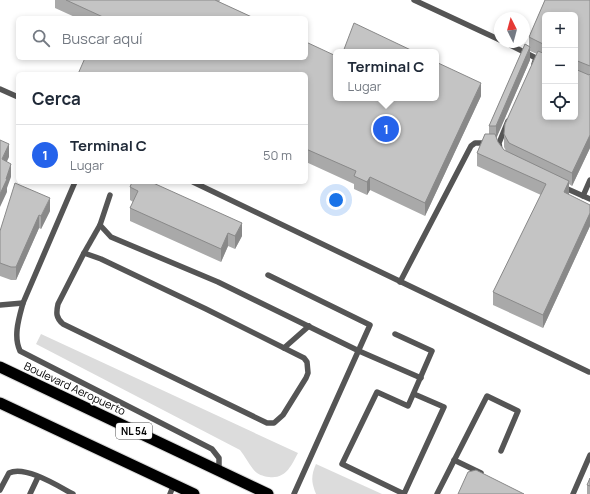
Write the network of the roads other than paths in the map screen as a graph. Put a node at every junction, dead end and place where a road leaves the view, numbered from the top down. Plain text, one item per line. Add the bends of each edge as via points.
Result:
1 (414, 0) edge
2 (494, 37) edge
3 (516, 48) edge
4 (530, 72) edge
5 (0, 89) edge
6 (16, 96) edge
7 (510, 115) edge
8 (499, 143) junction
9 (503, 156) edge
10 (590, 180) edge
11 (555, 183) edge
12 (75, 184) edge
13 (197, 184) edge
14 (110, 195) dead end
15 (583, 196) junction
16 (590, 200) edge
17 (100, 225) junction
18 (84, 253) junction
19 (268, 276) dead end
20 (400, 282) junction
21 (23, 303) junction
22 (0, 305) edge
23 (309, 326) junction
24 (395, 334) dead end
25 (284, 348) junction
26 (359, 351) junction
27 (0, 368) edge
28 (589, 372) dead end
29 (421, 378) junction
30 (414, 394) junction
31 (0, 403) edge
32 (501, 451) dead end
33 (590, 455) edge
34 (454, 460) junction
35 (219, 471) junction
36 (38, 476) junction
37 (489, 477) edge
38 (172, 489) edge
39 (0, 490) edge
40 (64, 492) edge
41 (30, 494) edge
42 (73, 494) edge
43 (194, 494) edge
44 (268, 494) edge
45 (294, 494) edge
46 (437, 494) edge
47 (573, 494) edge

1 - 2 lane
3 - 4 lane via 538,59
5 - 6 lane
7 - 8 lane
8 - 9 lane
8 - 20 lane via 475,143 471,146
10 - 15 lane
11 - 15 lane
12 - 21 lane
13 - 20 lane
14 - 17 lane
15 - 16 lane
17 - 18 lane
17 - 23 lane via 112,238 218,282
18 - 25 lane
18 - 25 lane via 58,304 58,320 267,423 274,423 283,415 308,373 304,358
19 - 26 lane via 370,325
20 - 28 lane
21 - 22 lane
21 - 35 lane via 16,343 20,351 212,449 219,458
23 - 25 lane
23 - 26 lane
24 - 29 lane via 432,351
26 - 29 lane
26 - 45 lane
27 - 35 highway, Boulevard Aeropuerto / NL 54
29 - 30 lane
30 - 30 lane via 408,406 377,392 342,464 404,494 444,407
31 - 38 highway, NL 54
32 - 34 lane via 518,411 487,396
33 - 47 lane
34 - 37 lane
34 - 46 lane
35 - 44 highway, Boulevard Aeropuerto / NL 54
36 - 39 lane via 23,471 12,472 6,477
36 - 40 lane
36 - 41 lane
38 - 43 highway, NL 54
40 - 42 lane

